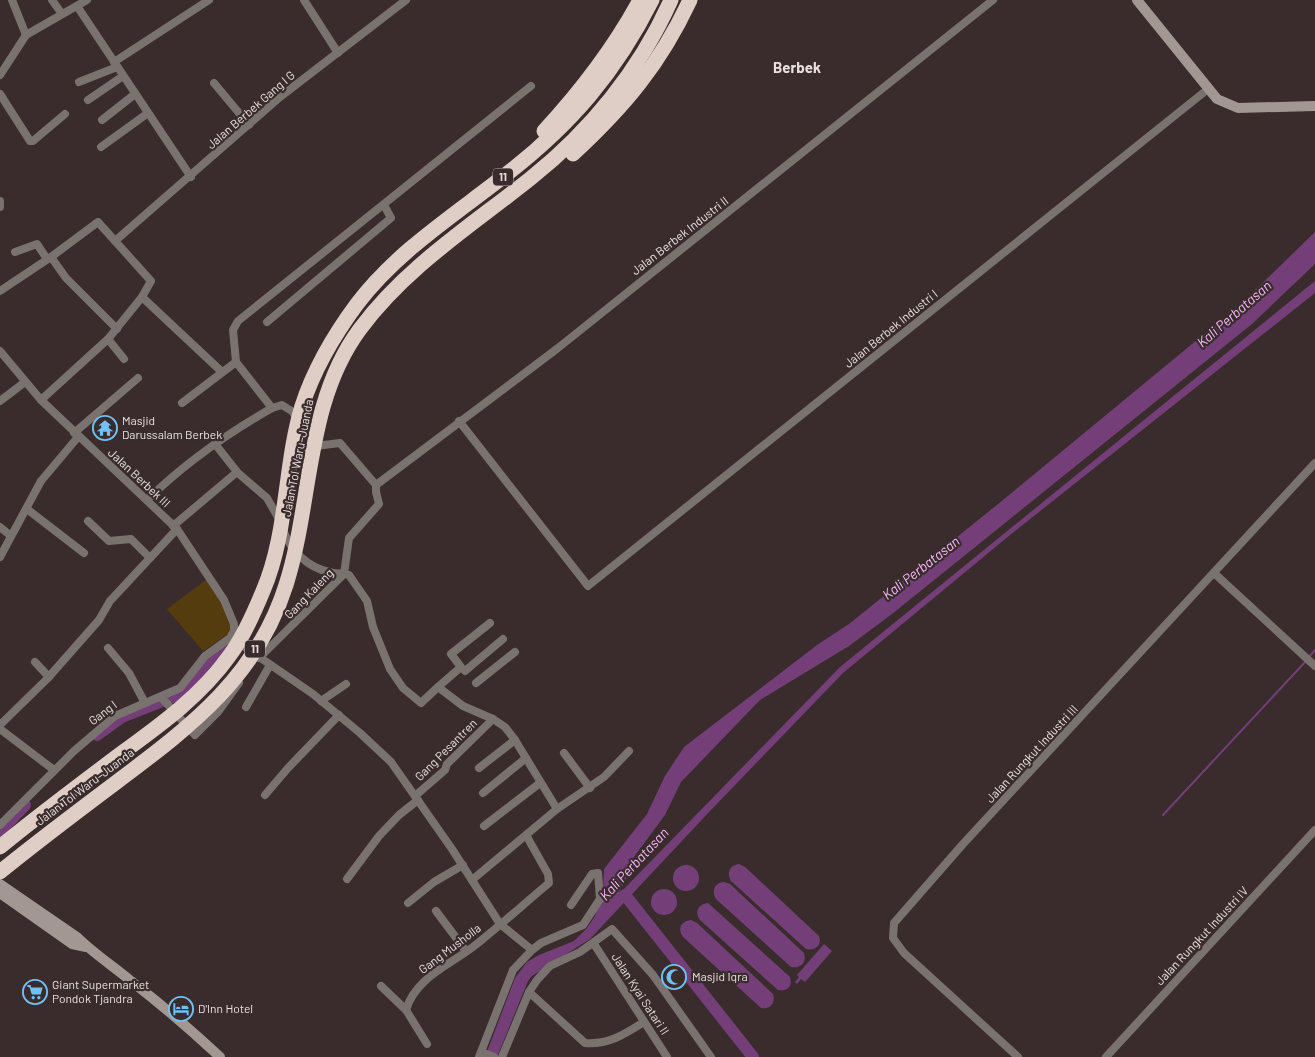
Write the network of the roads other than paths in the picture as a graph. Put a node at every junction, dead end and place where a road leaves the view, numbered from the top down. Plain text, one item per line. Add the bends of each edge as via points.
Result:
1 (12, 0) edge
2 (52, 0) edge
3 (87, 0) edge
4 (209, 0) edge
5 (304, 0) edge
6 (640, 0) edge
7 (652, 0) edge
8 (671, 0) edge
9 (690, 0) edge
10 (993, 0) edge
11 (1137, 0) edge
12 (399, 2) edge
13 (77, 6) junction
14 (62, 14) junction
15 (26, 35) junction
16 (338, 53) junction
17 (116, 64) junction
18 (0, 75) edge
19 (123, 76) junction
20 (79, 82) dead end
21 (214, 83) dead end
22 (531, 86) dead end
23 (1208, 89) junction
24 (0, 94) edge
25 (135, 94) junction
26 (88, 100) dead end
27 (1315, 106) edge
28 (148, 113) junction
29 (65, 114) dead end
30 (102, 120) dead end
31 (249, 125) junction
32 (101, 148) dead end
33 (191, 177) junction
34 (0, 201) edge
35 (384, 205) junction
36 (0, 207) edge
37 (115, 241) junction
38 (420, 242) junction
39 (15, 252) dead end
40 (49, 258) junction
41 (420, 263) junction
42 (0, 291) edge
43 (142, 298) junction
44 (267, 322) dead end
45 (117, 330) junction
46 (108, 339) junction
47 (0, 351) edge
48 (124, 359) dead end
49 (236, 362) junction
50 (222, 372) junction
51 (138, 378) dead end
52 (24, 382) junction
53 (41, 400) junction
54 (0, 401) edge
55 (182, 403) dead end
56 (272, 408) junction
57 (459, 421) junction
58 (76, 435) junction
59 (215, 444) junction
60 (1315, 463) edge
61 (237, 472) junction
62 (376, 485) junction
63 (147, 500) junction
64 (27, 509) junction
65 (88, 521) dead end
66 (0, 528) edge
67 (175, 528) junction
68 (11, 536) junction
69 (84, 553) dead end
70 (0, 557) edge
71 (150, 558) junction
72 (1214, 573) junction
73 (344, 574) junction
74 (490, 622) dead end
75 (230, 638) junction
76 (503, 639) dead end
77 (108, 648) dead end
78 (515, 652) dead end
79 (258, 657) junction
80 (35, 662) dead end
81 (270, 665) junction
82 (1313, 665) edge
83 (463, 669) junction
84 (49, 677) junction
85 (346, 684) dead end
86 (438, 686) junction
87 (162, 699) junction
88 (321, 701) junction
89 (145, 703) junction
90 (246, 707) dead end
91 (340, 715) junction
92 (493, 719) junction
93 (0, 725) edge
94 (0, 729) edge
95 (515, 740) junction
96 (630, 751) dead end
97 (564, 754) dead end
98 (526, 758) junction
99 (479, 768) dead end
100 (54, 770) junction
101 (540, 783) junction
102 (590, 788) junction
103 (483, 793) dead end
104 (265, 795) dead end
105 (416, 798) junction
106 (557, 809) junction
107 (0, 825) edge
108 (484, 826) dead end
109 (1315, 830) edge
110 (526, 835) junction
111 (0, 847) edge
112 (463, 865) junction
113 (0, 872) edge
114 (347, 879) dead end
115 (472, 880) junction
116 (0, 884) edge
117 (0, 893) edge
118 (408, 903) dead end
119 (571, 905) dead end
120 (436, 911) dead end
121 (500, 924) junction
122 (594, 944) junction
123 (86, 947) junction
124 (532, 950) junction
125 (466, 951) junction
126 (381, 986) dead end
127 (529, 992) junction
128 (406, 1010) junction
129 (644, 1022) junction
130 (427, 1044) dead end
131 (482, 1054) edge
132 (220, 1057) edge
133 (494, 1057) edge
134 (502, 1057) edge
135 (667, 1057) edge
136 (711, 1057) edge
137 (1018, 1057) edge
138 (1106, 1057) edge

1 - 15 street
2 - 14 street
3 - 13 street
4 - 17 street
5 - 16 street
6 - 38 highway via 602,61 570,104 530,147 453,210
7 - 38 highway, Jalan Tol Waru–Juanda / 11 via 619,59 599,88 570,119 510,172
8 - 41 highway, Jalan Tol Waru–Juanda / 11 via 636,65 587,127 532,177
9 - 41 highway via 670,42 609,122 526,192
10 - 57 street, Jalan Berbek Industri II via 558,348
11 - 23 main road
12 - 16 street, Jalan Berbek Gang I G
13 - 14 street
13 - 17 street
14 - 15 street
15 - 18 street
16 - 31 street, Jalan Berbek Gang I G
17 - 19 street
17 - 20 street
19 - 25 street
19 - 26 street
21 - 31 street
22 - 35 street
23 - 27 main road via 1217,99 1238,108
23 - 57 street, Jalan Berbek Industri I via 588,586
24 - 29 street via 30,141
25 - 28 street
25 - 30 street
28 - 32 street
28 - 33 street
31 - 33 street, Jalan Berbek Gang I G
33 - 37 street, Jalan Berbek Gang I G
34 - 36 street
35 - 44 street via 391,218
35 - 49 street via 238,321 234,330
37 - 40 street via 98,222
37 - 43 street via 151,281
38 - 111 highway, Jalan Tol Waru–Juanda / 11 via 380,277 322,357 302,407 278,539 264,588 243,636 230,656 186,703
39 - 40 street via 37,244
40 - 42 street
40 - 45 street
41 - 113 highway, Jalan Tol Waru–Juanda / 11 via 393,288 360,329 335,372 320,415 285,588 240,673 198,718
43 - 45 street
43 - 50 street
45 - 46 street
46 - 48 street
46 - 53 street
47 - 52 street, Jalan Berbek III
49 - 50 street
49 - 56 street
50 - 55 street
51 - 58 street
52 - 53 street, Jalan Berbek III
52 - 54 street
53 - 58 street, Jalan Berbek III
56 - 59 street
56 - 62 street via 282,405 295,416 291,449 340,443
57 - 62 street, Jalan Berbek Industri II
58 - 63 street, Jalan Berbek III
58 - 64 street via 41,482
59 - 61 street
59 - 63 street
60 - 72 street, Jalan Rungkut Industri III
61 - 67 street
61 - 73 street via 267,498 276,511 287,541 297,554 316,568
62 - 73 street, Gang Kaleng via 379,504 349,538
63 - 67 street, Jalan Berbek III
64 - 68 street
64 - 69 street
65 - 71 street via 108,542 131,539
66 - 68 street
67 - 71 street
67 - 75 street, Jalan Berbek III via 230,612 234,631
68 - 70 street
71 - 84 street via 110,601 99,620
72 - 82 street
72 - 137 street, Jalan Rungkut Industri III via 894,923 893,938 904,953
73 - 79 street, Gang Kaleng
73 - 86 street via 349,576 367,601 382,653 403,688 421,703
74 - 83 street via 451,654
75 - 79 street
75 - 87 street, Gang I via 205,656 180,688
76 - 83 street
77 - 89 street via 129,673
78 - 83 street via 477,684
79 - 81 street
79 - 87 street, Gang Kaleng via 218,712 195,735
80 - 84 street
81 - 88 street
81 - 90 street
83 - 86 street
84 - 93 street
85 - 88 street
86 - 92 street via 463,706
87 - 89 street, Gang I
88 - 91 street
89 - 100 street, Gang I via 115,716
91 - 104 street
91 - 105 street via 390,762
92 - 95 street
92 - 105 street, Gang Pesantren
94 - 100 street
95 - 98 street
95 - 99 street
96 - 102 street via 615,769
97 - 102 street
98 - 101 street
98 - 103 street
100 - 107 street, Gang I
101 - 106 street
101 - 108 street
102 - 106 street
105 - 112 street
105 - 114 street, Gang Pesantren via 379,836
106 - 110 street
109 - 138 street, Jalan Rungkut Industri IV
110 - 115 street
110 - 121 street, Gang Musholla via 548,874 549,883
112 - 115 street
112 - 118 street
115 - 121 street
116 - 123 main road via 77,937
117 - 123 main road via 72,944
119 - 124 street via 592,874 598,874 600,899 583,925
120 - 125 street
121 - 124 street
121 - 125 street, Gang Musholla
122 - 127 street via 550,966
122 - 129 street, Jalan Kyai Satari II
122 - 136 street via 614,930 654,975
123 - 132 main road via 163,1006
124 - 131 street via 509,978
125 - 128 street, Gang Musholla via 424,982
126 - 128 street
127 - 129 street via 585,1043 618,1038
127 - 134 street
128 - 130 street
129 - 135 street, Jalan Kyai Satari II
131 - 133 street

